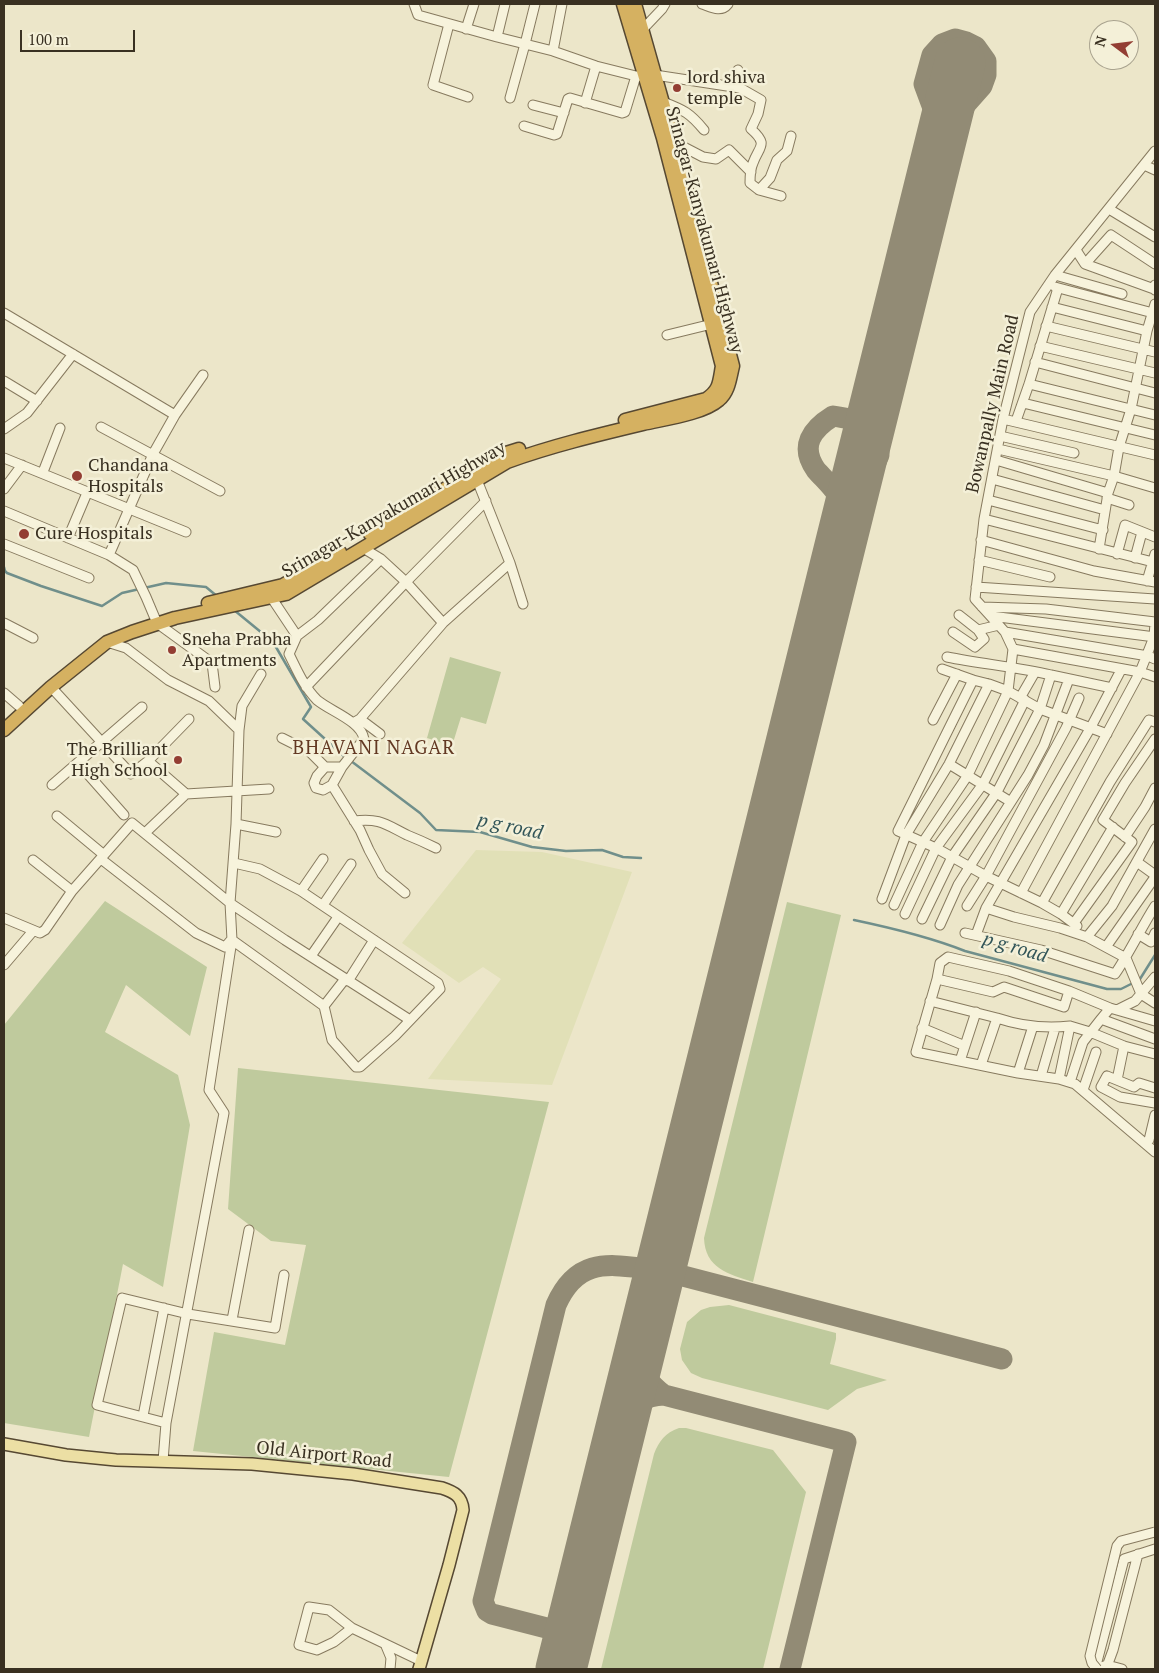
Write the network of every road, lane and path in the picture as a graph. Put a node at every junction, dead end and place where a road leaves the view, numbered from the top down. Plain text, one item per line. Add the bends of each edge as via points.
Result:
1 (414, 4) edge
2 (474, 4) edge
3 (505, 4) edge
4 (535, 4) edge
5 (562, 4) edge
6 (623, 4) edge
7 (634, 4) edge
8 (665, 4) edge
9 (702, 4) edge
10 (728, 4) edge
11 (449, 24) junction
12 (466, 29) junction
13 (642, 29) junction
14 (497, 37) junction
15 (526, 44) junction
16 (553, 50) junction
17 (596, 66) junction
18 (738, 70) dead end
19 (645, 76) junction
20 (740, 88) junction
21 (468, 97) dead end
22 (510, 98) dead end
23 (584, 102) junction
24 (663, 102) junction
25 (533, 105) dead end
26 (564, 113) junction
27 (524, 126) dead end
28 (704, 130) dead end
29 (791, 136) dead end
30 (674, 142) junction
31 (1155, 151) edge
32 (1144, 165) junction
33 (1155, 170) edge
34 (751, 172) junction
35 (760, 190) junction
36 (781, 196) dead end
37 (1109, 209) junction
38 (1098, 222) junction
39 (1154, 234) edge
40 (1111, 235) junction
41 (1076, 250) junction
42 (1085, 264) junction
43 (1155, 264) edge
44 (1055, 274) junction
45 (1047, 285) junction
46 (1058, 288) junction
47 (1155, 288) edge
48 (1122, 294) dead end
49 (1052, 307) junction
50 (1154, 308) edge
51 (4, 313) edge
52 (712, 324) junction
53 (1046, 326) junction
54 (1147, 331) junction
55 (667, 335) dead end
56 (1040, 346) junction
57 (1143, 349) junction
58 (1155, 350) edge
59 (73, 354) junction
60 (1035, 362) junction
61 (1138, 368) junction
62 (1155, 373) edge
63 (203, 375) dead end
64 (4, 381) edge
65 (1029, 384) junction
66 (1136, 388) junction
67 (1155, 393) edge
68 (37, 401) junction
69 (1023, 403) junction
70 (1131, 409) junction
71 (176, 415) junction
72 (1155, 415) edge
73 (1004, 419) junction
74 (1016, 421) junction
75 (101, 426) dead end
76 (60, 428) dead end
77 (1126, 428) junction
78 (4, 429) edge
79 (1155, 435) edge
80 (1000, 436) junction
81 (1119, 446) junction
82 (998, 449) junction
83 (1074, 452) dead end
84 (153, 454) junction
85 (1155, 455) edge
86 (4, 458) edge
87 (996, 460) junction
88 (22, 466) junction
89 (42, 472) junction
90 (1114, 476) junction
91 (992, 479) junction
92 (477, 480) junction
93 (1155, 488) edge
94 (4, 489) edge
95 (220, 490) dead end
96 (88, 493) junction
97 (1108, 496) junction
98 (988, 500) junction
99 (486, 501) junction
100 (1129, 505) dead end
101 (130, 509) junction
102 (1105, 510) junction
103 (4, 511) edge
104 (984, 519) junction
105 (1103, 530) junction
106 (186, 532) dead end
107 (1142, 532) junction
108 (1155, 537) edge
109 (68, 538) junction
110 (981, 540) junction
111 (4, 544) edge
112 (363, 548) junction
113 (1099, 549) junction
114 (1117, 554) junction
115 (109, 555) junction
116 (1135, 558) junction
117 (1154, 558) edge
118 (381, 559) junction
119 (979, 560) junction
120 (510, 563) junction
121 (1050, 577) dead end
122 (89, 578) dead end
123 (406, 582) junction
124 (1151, 582) edge
125 (976, 587) junction
126 (271, 597) junction
127 (1155, 598) edge
128 (242, 599) junction
129 (524, 604) dead end
130 (982, 607) junction
131 (959, 615) dead end
132 (991, 616) junction
133 (156, 619) junction
134 (1155, 622) edge
135 (4, 623) edge
136 (443, 623) junction
137 (998, 625) junction
138 (978, 630) junction
139 (953, 632) dead end
140 (1005, 632) junction
141 (297, 636) junction
142 (1155, 637) edge
143 (34, 638) dead end
144 (107, 642) junction
145 (1013, 649) junction
146 (947, 657) dead end
147 (1151, 657) edge
148 (1012, 667) junction
149 (942, 669) dead end
150 (1121, 670) junction
151 (1035, 672) junction
152 (1140, 672) junction
153 (261, 674) dead end
154 (957, 674) junction
155 (1052, 676) junction
156 (1155, 677) edge
157 (1069, 679) junction
158 (973, 680) junction
159 (989, 684) junction
160 (51, 687) junction
161 (215, 687) dead end
162 (306, 687) junction
163 (1112, 688) junction
164 (1008, 691) junction
165 (4, 693) edge
166 (1020, 698) junction
167 (1079, 698) dead end
168 (19, 706) junction
169 (142, 707) dead end
170 (1040, 709) junction
171 (1056, 714) junction
172 (189, 719) dead end
173 (933, 720) dead end
174 (1070, 720) junction
175 (4, 721) edge
176 (356, 721) junction
177 (1155, 722) edge
178 (1091, 727) junction
179 (4, 730) edge
180 (238, 730) junction
181 (380, 734) dead end
182 (1107, 734) junction
183 (282, 738) dead end
184 (1155, 739) edge
185 (102, 742) junction
186 (148, 761) junction
187 (78, 763) junction
188 (949, 764) junction
189 (325, 767) junction
190 (342, 767) junction
191 (968, 775) junction
192 (984, 784) junction
193 (52, 785) dead end
194 (332, 785) junction
195 (1155, 788) edge
196 (268, 789) dead end
197 (237, 791) junction
198 (997, 792) junction
199 (186, 794) junction
200 (1011, 802) junction
201 (124, 815) dead end
202 (56, 816) dead end
203 (354, 821) junction
204 (236, 824) junction
205 (1113, 827) junction
206 (1155, 829) edge
207 (276, 832) dead end
208 (145, 833) junction
209 (906, 835) junction
210 (1125, 837) junction
211 (923, 842) junction
212 (436, 848) dead end
213 (936, 848) junction
214 (102, 857) junction
215 (952, 857) junction
216 (324, 858) dead end
217 (33, 860) dead end
218 (1137, 862) junction
219 (234, 863) junction
220 (351, 864) dead end
221 (968, 867) junction
222 (986, 876) junction
223 (1155, 876) edge
224 (1000, 883) junction
225 (72, 891) junction
226 (301, 891) junction
227 (405, 894) dead end
228 (1020, 894) junction
229 (882, 899) dead end
230 (230, 903) junction
231 (1042, 903) junction
232 (894, 904) dead end
233 (323, 905) junction
234 (967, 906) dead end
235 (1155, 906) edge
236 (986, 908) junction
237 (905, 914) dead end
238 (1061, 914) junction
239 (338, 917) junction
240 (4, 918) edge
241 (922, 919) dead end
242 (1074, 923) junction
243 (940, 925) dead end
244 (32, 931) junction
245 (965, 933) dead end
246 (1155, 933) edge
247 (1138, 934) junction
248 (976, 935) junction
249 (1087, 937) junction
250 (232, 940) junction
251 (374, 940) junction
252 (1106, 947) junction
253 (311, 956) junction
254 (1126, 958) junction
255 (4, 965) edge
256 (937, 979) junction
257 (347, 980) junction
258 (1154, 980) edge
259 (1140, 990) junction
260 (1069, 991) junction
261 (930, 1001) junction
262 (1155, 1003) edge
263 (324, 1006) junction
264 (1113, 1009) junction
265 (976, 1012) junction
266 (997, 1018) junction
267 (1101, 1019) junction
268 (410, 1020) junction
269 (1155, 1021) edge
270 (1032, 1026) junction
271 (1070, 1026) junction
272 (922, 1028) junction
273 (1055, 1028) junction
274 (1090, 1032) junction
275 (1155, 1038) edge
276 (965, 1046) junction
277 (1124, 1046) junction
278 (1096, 1052) dead end
279 (1155, 1054) edge
280 (960, 1061) junction
281 (981, 1065) junction
282 (1018, 1073) junction
283 (1042, 1076) junction
284 (1058, 1079) junction
285 (1117, 1080) junction
286 (1070, 1082) junction
287 (1155, 1088) edge
288 (1083, 1090) junction
289 (1155, 1103) edge
290 (1155, 1116) edge
291 (1150, 1142) edge
292 (1155, 1152) edge
293 (249, 1230) dead end
294 (284, 1275) dead end
295 (164, 1308) junction
296 (188, 1314) junction
297 (232, 1320) junction
298 (142, 1416) junction
299 (166, 1423) junction
300 (4, 1444) edge
301 (163, 1461) junction
302 (1155, 1532) edge
303 (1155, 1549) edge
304 (1138, 1554) junction
305 (352, 1628) junction
306 (386, 1646) junction
307 (420, 1665) edge
308 (1101, 1668) edge
309 (390, 1669) edge
310 (1122, 1669) edge

1 - 11 street via 418,15
2 - 12 street
3 - 14 street
4 - 15 street
5 - 16 street
6 - 19 highway, Srinagar-Kanyakumari Highway
7 - 13 highway, Srinagar-Kanyakumari Highway
8 - 13 street
9 - 10 street via 721,9
11 - 12 street
11 - 21 street via 433,85
12 - 14 street
13 - 19 highway, Srinagar-Kanyakumari Highway
14 - 15 street
15 - 16 street
15 - 22 street
16 - 17 street
17 - 19 street
17 - 23 street
18 - 20 street
19 - 20 street
19 - 23 street via 622,114
19 - 24 highway, Srinagar-Kanyakumari Highway
19 - 52 highway, Srinagar-Kanyakumari Highway
20 - 34 street via 761,100 752,129 762,143
23 - 26 street via 570,98
24 - 28 street via 693,117
24 - 30 highway, Srinagar-Kanyakumari Highway
25 - 26 street
26 - 27 street via 554,135
29 - 35 street via 787,151 777,160 770,178
30 - 34 street via 703,157 716,159 729,150
30 - 92 highway, Srinagar-Kanyakumari Highway via 733,366 727,392 710,406 687,414 527,454
31 - 32 street, Bowanpally Main Road
32 - 33 street
32 - 37 street, Bowanpally Main Road
34 - 35 street via 750,183
35 - 36 street
37 - 38 street, Bowanpally Main Road
37 - 39 street
38 - 40 street
38 - 41 street, Bowanpally Main Road
40 - 42 street
40 - 43 street
41 - 42 street
41 - 44 street, Bowanpally Main Road
42 - 47 street
44 - 45 street, Bowanpally Main Road
44 - 48 street
45 - 46 street
45 - 73 street, Bowanpally Main Road via 1030,312
46 - 49 street
46 - 50 street
49 - 53 street
49 - 54 street
50 - 54 street
51 - 59 street
52 - 55 street
52 - 128 highway, Srinagar-Kanyakumari Highway via 722,366 718,387 706,399 503,454 283,585
53 - 56 street
53 - 57 street
54 - 57 street
56 - 60 street
56 - 61 street
57 - 58 street
57 - 61 street
59 - 68 street
59 - 71 street
60 - 65 street
60 - 66 street
61 - 62 street
61 - 66 street
63 - 71 street
64 - 68 street
65 - 69 street
65 - 70 street
66 - 67 street
66 - 70 street
68 - 78 street via 27,413
69 - 74 street
69 - 77 street
70 - 72 street
70 - 77 street
71 - 84 street
73 - 74 street
73 - 80 street, Bowanpally Main Road
74 - 81 street
75 - 84 street
76 - 89 street
77 - 79 street
77 - 81 street
80 - 82 street, Bowanpally Main Road
80 - 83 street
81 - 85 street
81 - 90 street
82 - 87 street, Bowanpally Main Road
82 - 90 street
84 - 95 street
84 - 101 street
86 - 88 street
87 - 91 street, Bowanpally Main Road
87 - 97 street
88 - 89 street
88 - 94 street
89 - 96 street
90 - 93 street
90 - 97 street
91 - 98 street, Bowanpally Main Road
91 - 102 street
92 - 99 street
92 - 112 highway, Srinagar-Kanyakumari Highway
96 - 101 street
96 - 109 street
97 - 100 street
97 - 102 street
98 - 104 street, Bowanpally Main Road
98 - 105 street
99 - 120 street
99 - 123 street
101 - 106 street
101 - 115 street
102 - 105 street
103 - 109 street
104 - 110 street, Bowanpally Main Road
104 - 113 street
105 - 113 street
107 - 108 street
107 - 114 street via 1125,525
107 - 116 street
109 - 115 street
110 - 119 street, Bowanpally Main Road
110 - 124 street via 1094,571
111 - 122 street
112 - 118 street
112 - 126 highway, Srinagar-Kanyakumari Highway via 286,594
113 - 114 street
114 - 116 street
115 - 133 street via 133,570
116 - 117 street
117 - 124 street
118 - 123 street
118 - 141 street
119 - 121 street
119 - 125 street, Bowanpally Main Road
120 - 129 street
120 - 136 street
123 - 136 street
123 - 162 street
125 - 127 street
125 - 130 street via 974,599
126 - 128 highway, Srinagar-Kanyakumari Highway
126 - 141 street
128 - 133 highway, Srinagar-Kanyakumari Highway
130 - 132 street
130 - 134 street via 1046,609
131 - 138 street
132 - 137 street
132 - 142 street
133 - 144 highway, Srinagar-Kanyakumari Highway
133 - 161 street via 212,663
133 - 168 highway, Srinagar-Kanyakumari Highway via 127,626 97,640
134 - 142 street
135 - 143 street
136 - 176 street
137 - 138 street
137 - 140 street
138 - 139 street via 984,639 975,647
140 - 145 street
140 - 147 street
141 - 162 street via 289,654
142 - 147 street
144 - 160 highway, Srinagar-Kanyakumari Highway
144 - 180 street via 126,648 168,680 209,700
145 - 148 street
145 - 150 street
146 - 148 street
147 - 152 street
148 - 151 street
148 - 164 street
149 - 154 street
150 - 152 street
150 - 163 street
151 - 155 street
151 - 166 street
152 - 156 street
152 - 182 street
153 - 180 street via 242,706
154 - 158 street
154 - 173 street
155 - 157 street
155 - 170 street
157 - 163 street
157 - 171 street
158 - 159 street
158 - 209 street via 898,832
159 - 164 street
159 - 188 street
160 - 179 highway, Srinagar-Kanyakumari Highway
160 - 185 street
162 - 176 street via 318,700
163 - 178 street
164 - 166 street
164 - 191 street
165 - 168 street
166 - 170 street
166 - 192 street via 1025,700
167 - 174 street
168 - 175 highway, Srinagar-Kanyakumari Highway
169 - 185 street
170 - 171 street
170 - 198 street
171 - 174 street
171 - 200 street via 1044,745
172 - 186 street
174 - 178 street
174 - 222 street
176 - 181 street
176 - 190 street via 364,739
177 - 231 street via 1149,720 1110,782
178 - 182 street
178 - 224 street
180 - 197 street
182 - 228 street
183 - 189 street via 310,752
184 - 205 street via 1103,820
185 - 186 street via 131,774
185 - 187 street
186 - 199 street
187 - 193 street
187 - 201 street
188 - 191 street
188 - 209 street
189 - 190 street
189 - 194 street via 314,783 316,788 323,790
190 - 194 street
191 - 192 street
191 - 211 street
192 - 198 street
192 - 213 street
194 - 203 street
195 - 210 street
196 - 197 street
197 - 199 street
197 - 204 street
198 - 200 street
198 - 215 street
199 - 208 street
200 - 221 street
202 - 214 street
203 - 212 street via 369,819 388,824
203 - 227 street via 382,874
204 - 207 street
204 - 219 street
205 - 210 street
205 - 238 street
206 - 218 street
208 - 214 street via 132,823
208 - 230 street
209 - 211 street
209 - 229 street
210 - 242 street via 1132,842
211 - 213 street
211 - 232 street
213 - 215 street
213 - 237 street
214 - 225 street
214 - 250 street via 196,933 225,947
215 - 221 street
215 - 241 street
216 - 226 street
217 - 225 street
218 - 223 street
218 - 249 street via 1112,906
219 - 226 street via 260,869
219 - 230 street
220 - 233 street
221 - 222 street
221 - 243 street
222 - 224 street
222 - 234 street
223 - 252 street
224 - 228 street
224 - 236 street
225 - 244 street via 45,930 40,933
226 - 233 street
228 - 231 street
230 - 250 street
230 - 253 street
231 - 238 street
233 - 239 street
235 - 247 street
236 - 248 street
236 - 249 street
238 - 242 street
239 - 251 street
239 - 253 street
240 - 244 street
242 - 249 street
244 - 255 street
245 - 248 street
246 - 247 street via 1150,942
247 - 254 street
248 - 254 street via 1041,950 1115,974
249 - 252 street
250 - 263 street
250 - 296 street via 208,1090 224,1113
251 - 257 street
251 - 268 street via 438,983 440,989
252 - 254 street
253 - 257 street
254 - 259 street
256 - 260 street via 993,992 1004,987 1064,1007
256 - 260 street via 940,963 948,958 1009,971
256 - 261 street
257 - 263 street
257 - 268 street
258 - 259 street
259 - 262 street
259 - 264 street via 1135,1001
260 - 264 street
261 - 265 street
261 - 272 street
263 - 268 street via 332,1040 356,1067 360,1067
264 - 267 street
264 - 269 street
265 - 266 street
265 - 276 street
266 - 270 street
266 - 281 street
267 - 274 street
267 - 275 street
270 - 273 street
270 - 282 street
271 - 273 street
271 - 274 street
271 - 284 street
272 - 276 street
272 - 280 street via 916,1052
273 - 283 street
274 - 277 street
274 - 286 street via 1082,1042
276 - 280 street
277 - 279 street
277 - 285 street
278 - 288 street
280 - 281 street
281 - 282 street
282 - 283 street
283 - 284 street
284 - 286 street
285 - 287 street
285 - 289 street via 1107,1076 1101,1087 1120,1097
286 - 288 street
288 - 291 street
290 - 291 street
291 - 292 street
293 - 297 street
294 - 297 street via 275,1328
295 - 296 street
295 - 298 street
295 - 298 street via 122,1298 97,1405
296 - 297 street
296 - 299 street
298 - 299 street
299 - 301 street
300 - 301 main road, Old Airport Road via 66,1455
301 - 307 main road, Old Airport Road via 252,1464 353,1474 442,1488 460,1497 463,1510
302 - 308 street, bridge via 1121,1541 1117,1546 1090,1656 1092,1663
303 - 304 street
304 - 308 street
304 - 308 street via 1124,1559
305 - 305 street via 329,1610 309,1607 299,1646 317,1650
305 - 306 street
306 - 307 street
306 - 309 street via 392,1658
308 - 310 street

